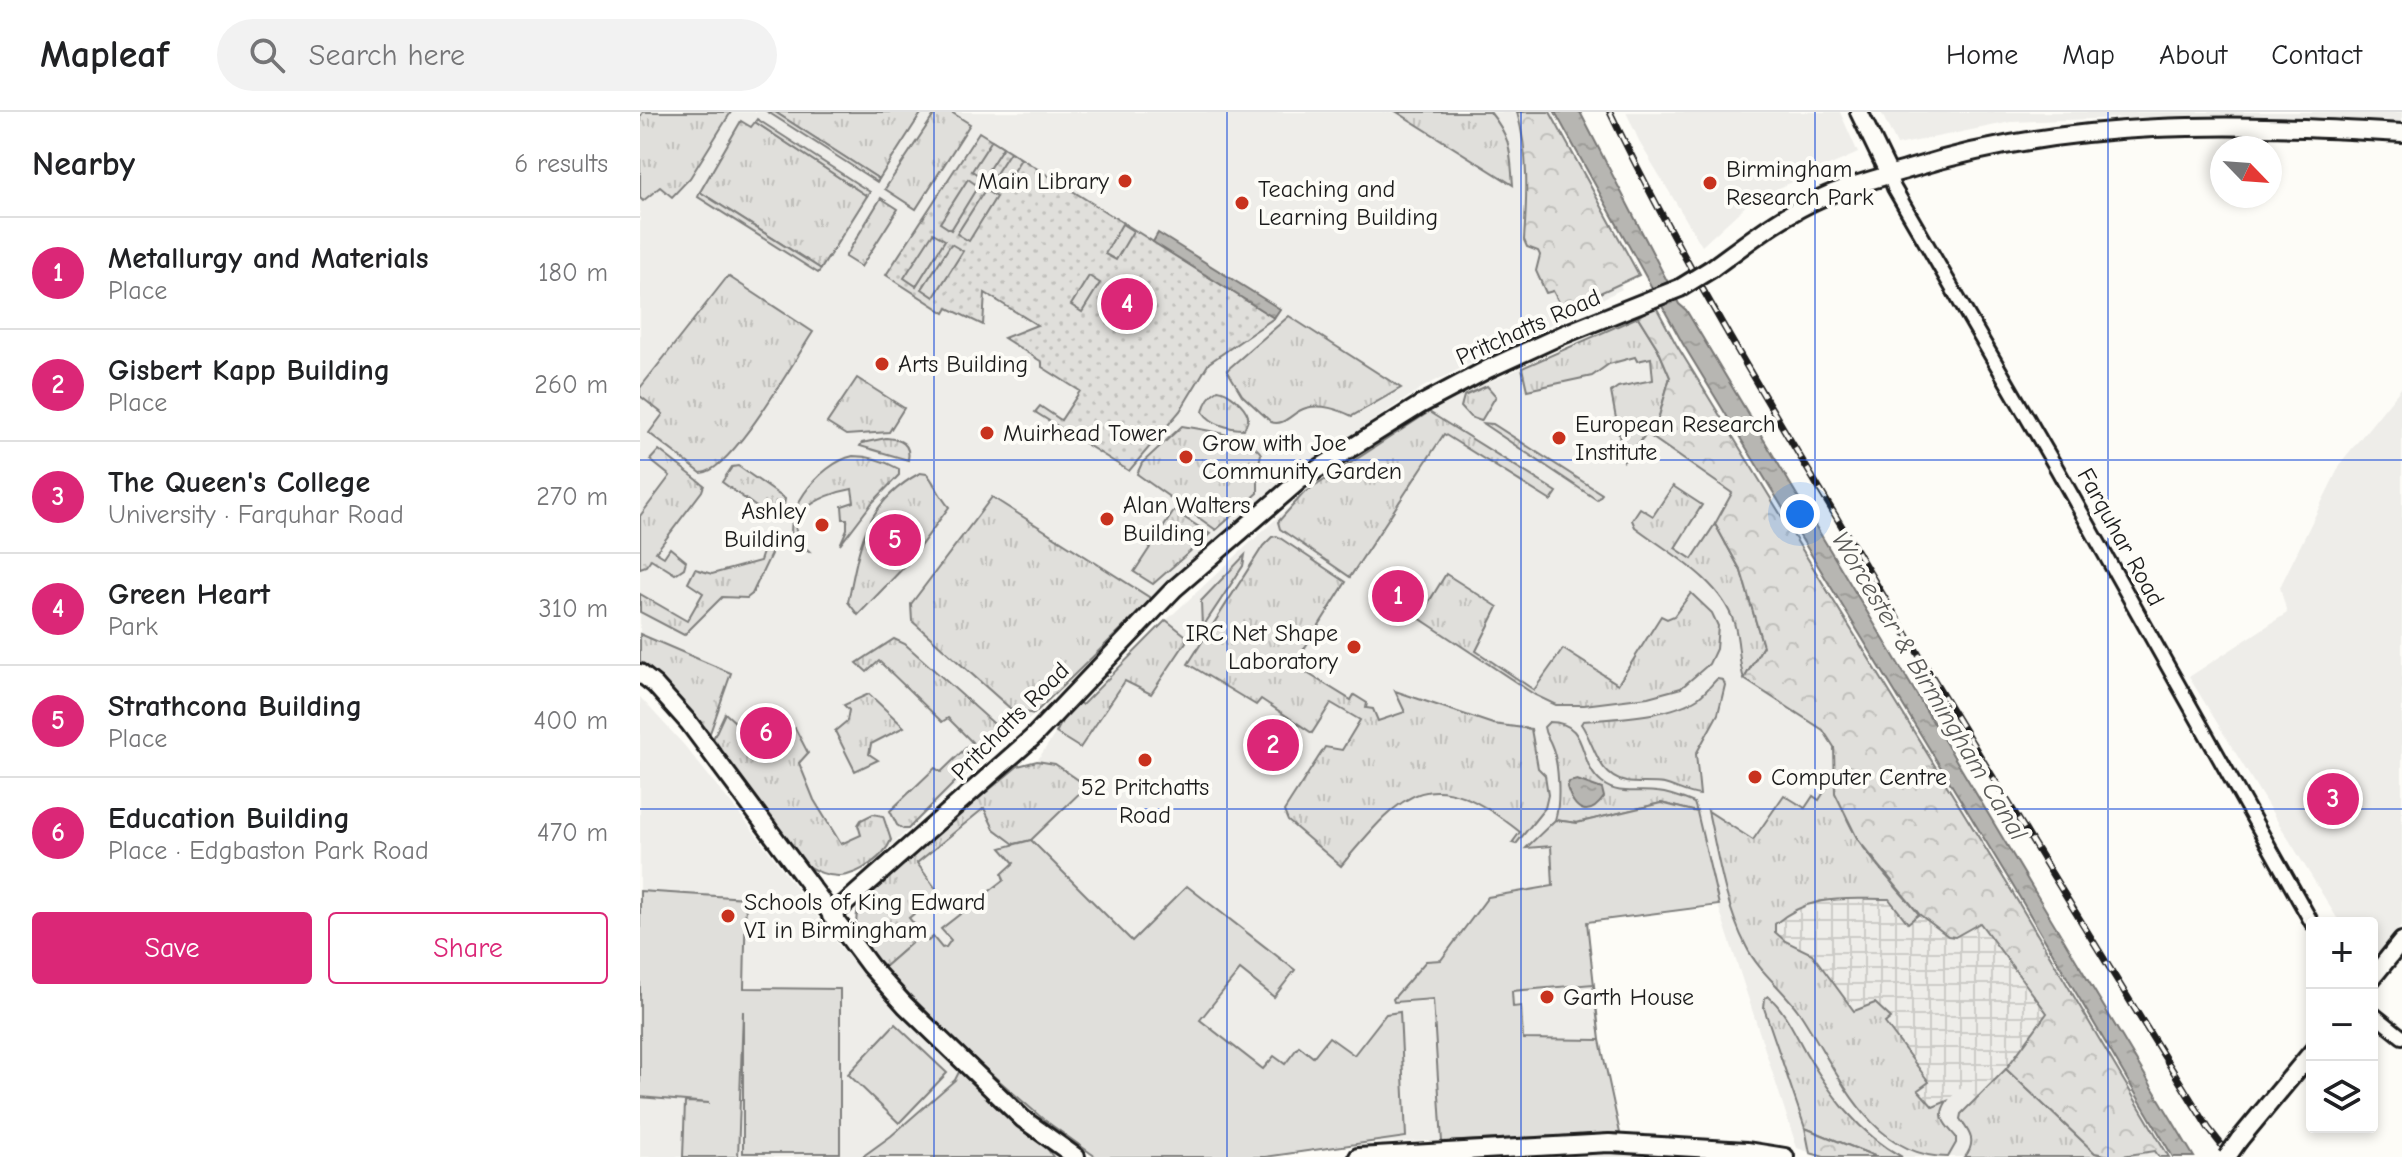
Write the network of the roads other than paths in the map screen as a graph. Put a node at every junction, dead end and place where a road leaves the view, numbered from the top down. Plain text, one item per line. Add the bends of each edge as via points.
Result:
1 (1859, 112) edge
2 (2402, 133) edge
3 (1889, 174) junction
4 (640, 673) edge
5 (831, 916) junction
6 (2309, 917) edge
7 (2402, 941) edge
8 (2378, 971) edge
9 (2378, 1018) edge
10 (2402, 1037) edge
11 (2306, 1059) edge
12 (1076, 1157) edge
13 (1358, 1157) edge
14 (1785, 1157) edge
15 (2227, 1157) edge

1 - 3 street
2 - 3 street, Pritchatts Road via 2111,129 2019,140
3 - 5 street, Pritchatts Road, bridge via 1771,225 1680,288 1488,369 1300,480 1174,589 983,784
3 - 6 street, Farquhar Road
4 - 5 street via 689,723
5 - 12 street via 905,1005 1023,1119
7 - 8 street
9 - 10 street
11 - 15 street, bridge
13 - 14 street via 1609,1143

